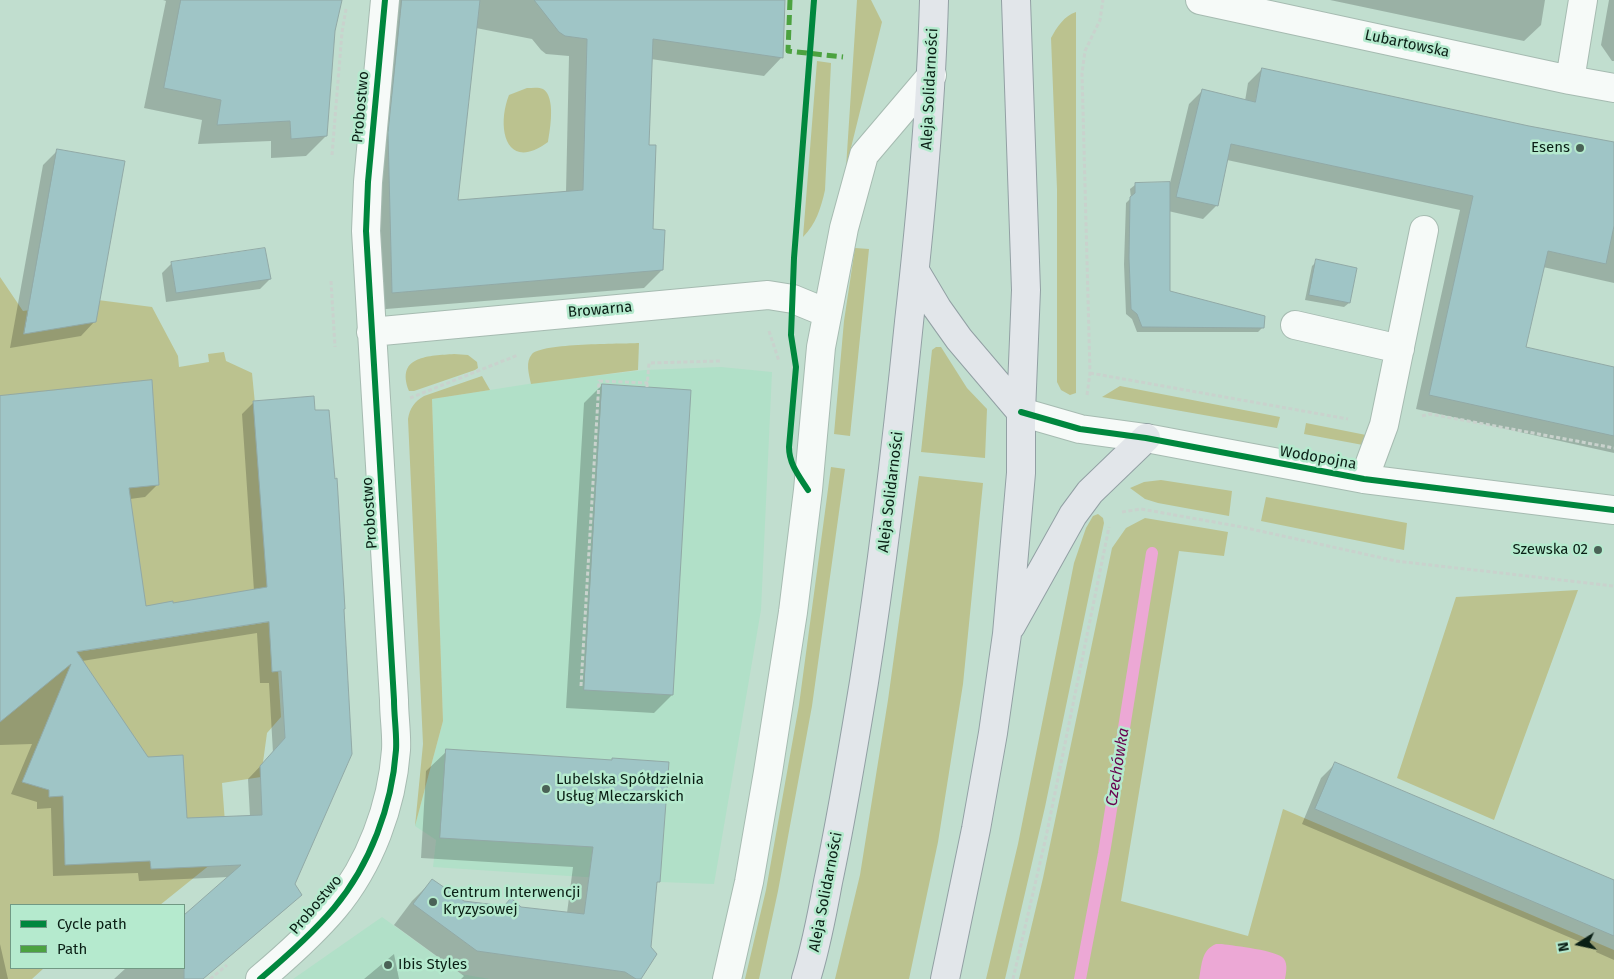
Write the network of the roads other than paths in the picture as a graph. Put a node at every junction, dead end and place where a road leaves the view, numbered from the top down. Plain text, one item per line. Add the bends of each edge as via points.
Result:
1 (384, 0) edge
2 (934, 0) edge
3 (1016, 0) edge
4 (1200, 0) edge
5 (1583, 0) edge
6 (932, 75) junction
7 (1570, 80) junction
8 (1614, 88) edge
9 (1424, 230) dead end
10 (915, 270) junction
11 (827, 313) junction
12 (1295, 326) dead end
13 (371, 332) junction
14 (1400, 349) junction
15 (1021, 412) junction
16 (1146, 438) junction
17 (1364, 480) junction
18 (1614, 510) edge
19 (1006, 634) junction
20 (260, 979) edge
21 (727, 979) edge
22 (806, 979) edge
23 (945, 979) edge

1 - 13 street, Probostwo via 366,231
2 - 6 main road, Aleja Solidarności
3 - 15 main road via 1026,290
4 - 7 street, Lubartowska
5 - 7 street
6 - 10 main road, Aleja Solidarności
6 - 11 street via 864,155 844,228
7 - 8 street, Lubartowska
9 - 14 street
10 - 15 main road via 959,340
10 - 22 main road, Aleja Solidarności via 888,523 869,653 835,849
11 - 13 street, Browarna via 793,299 768,295
11 - 21 street via 793,612 749,882
12 - 14 street
13 - 20 street, Probostwo via 396,748 392,780 377,834 351,885 318,926
14 - 17 street via 1384,425
15 - 16 street, Wodopojna via 1080,429
15 - 19 main road via 1021,473
16 - 17 street, Wodopojna
16 - 19 main road via 1090,492 1073,515
17 - 18 street, Wodopojna
19 - 23 main road via 990,752

